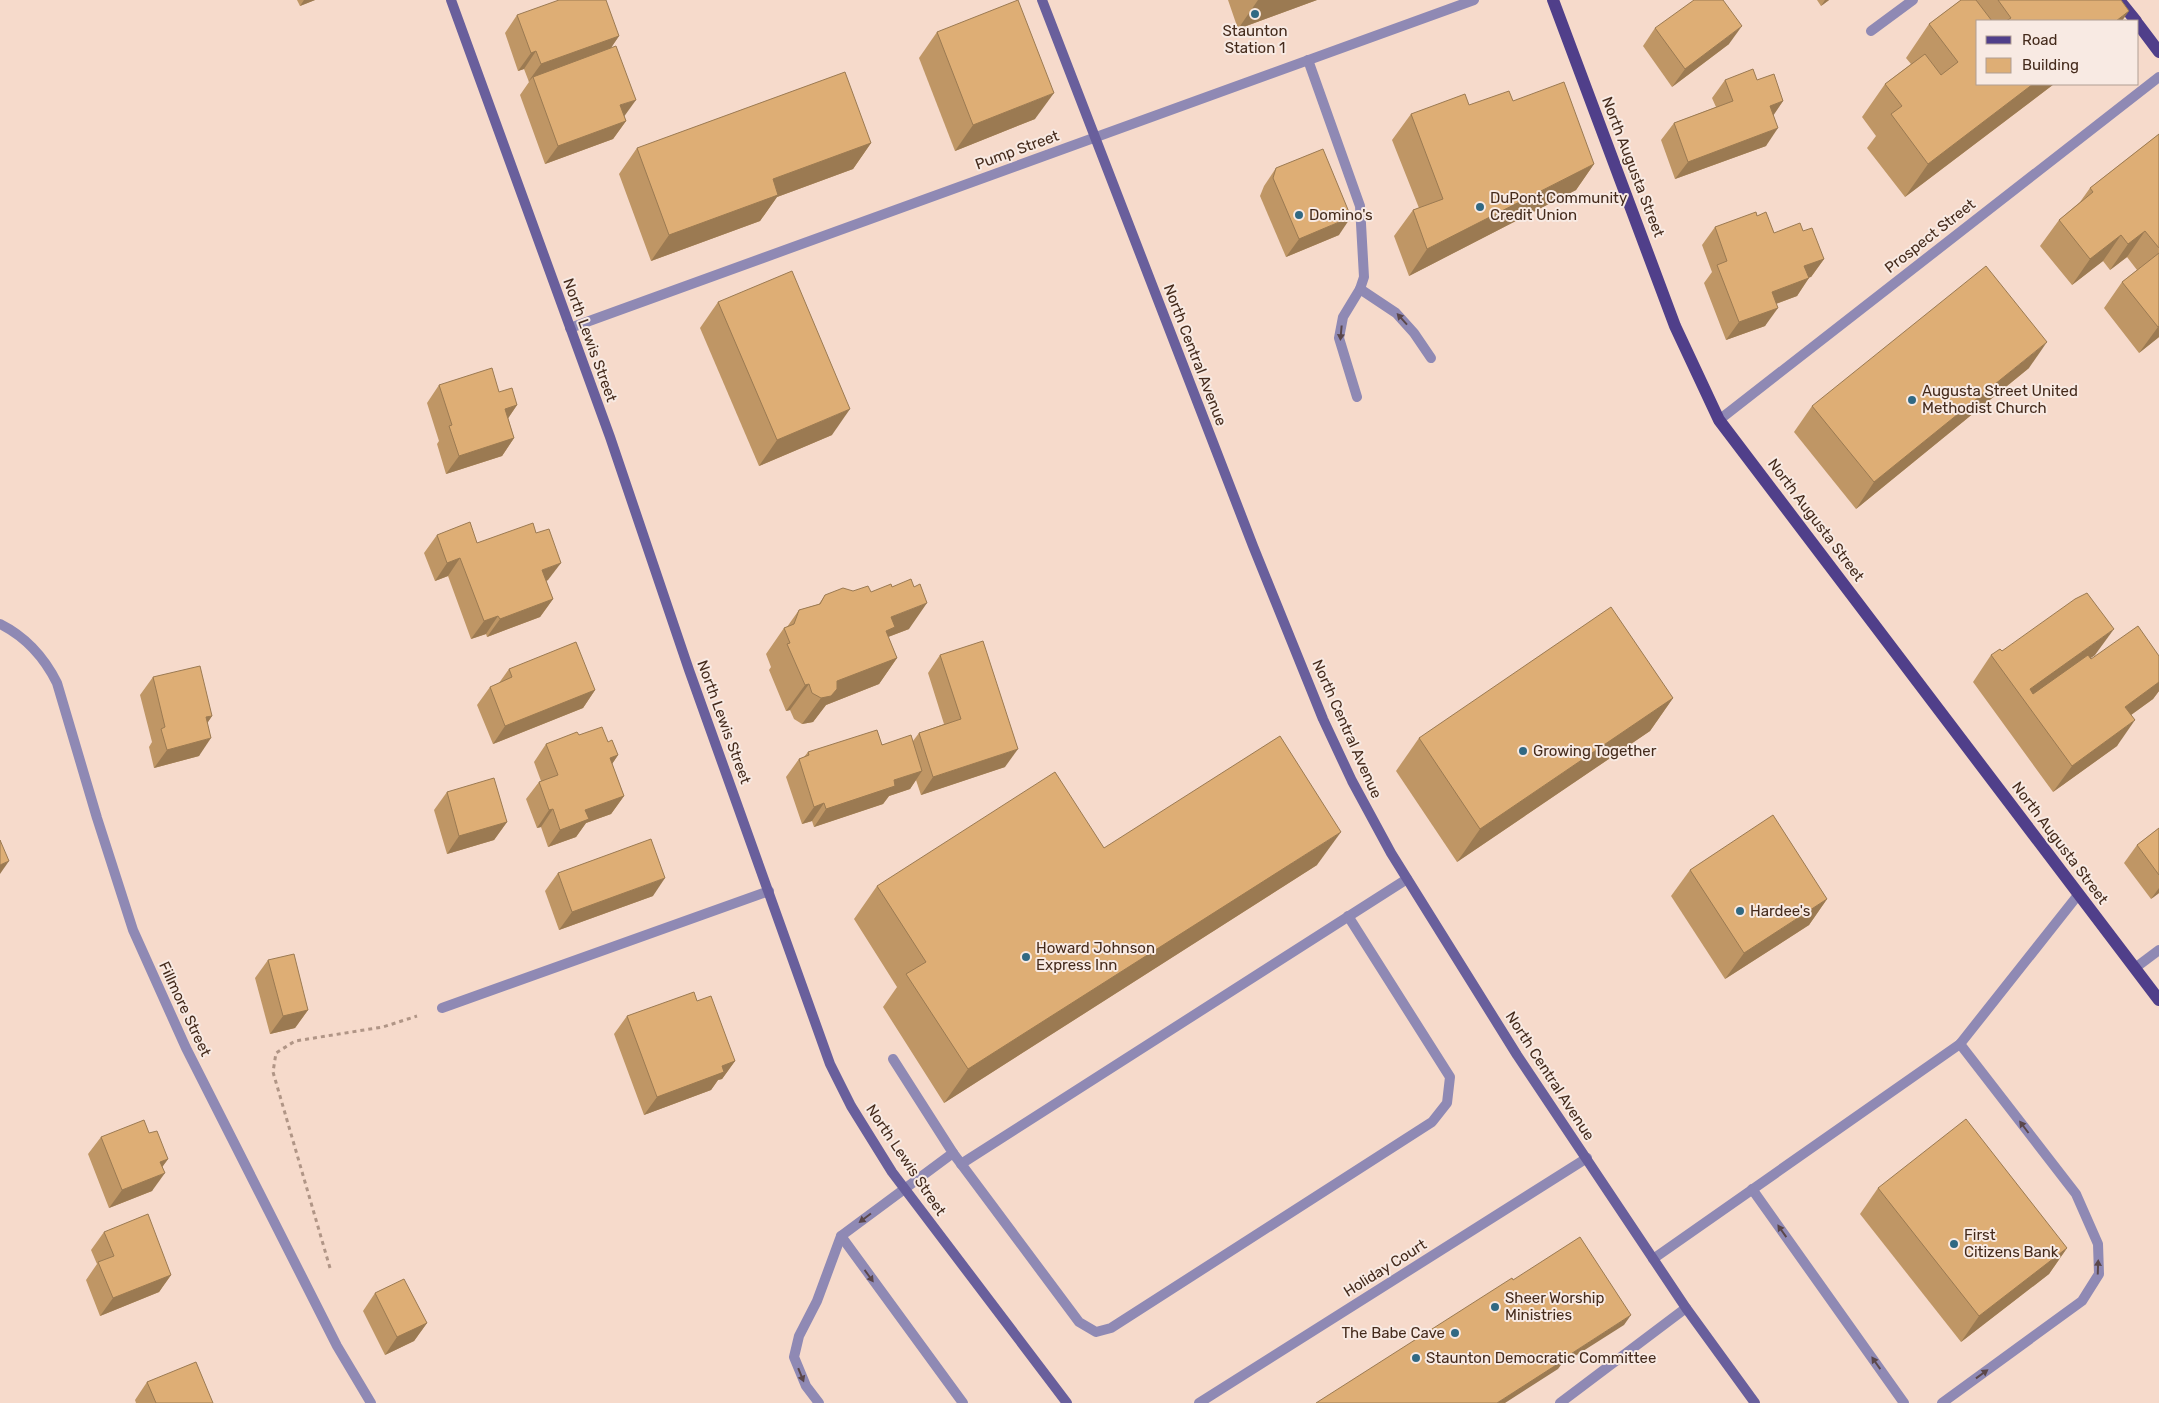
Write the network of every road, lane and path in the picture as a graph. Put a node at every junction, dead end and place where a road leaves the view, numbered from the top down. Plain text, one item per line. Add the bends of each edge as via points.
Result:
1 (451, 0) edge
2 (1042, 0) edge
3 (1474, 0) edge
4 (1553, 0) edge
5 (1913, 0) edge
6 (2120, 0) edge
7 (2135, 20) edge
8 (2139, 26) edge
9 (1871, 31) dead end
10 (2159, 52) edge
11 (1308, 60) junction
12 (2159, 77) edge
13 (1095, 138) junction
14 (1360, 289) junction
15 (570, 328) junction
16 (1431, 358) dead end
17 (1357, 397) dead end
18 (1719, 420) junction
19 (0, 624) edge
20 (1407, 879) junction
21 (769, 891) junction
22 (2078, 895) junction
23 (1348, 916) junction
24 (2159, 950) edge
25 (2135, 968) junction
26 (2159, 1000) edge
27 (442, 1008) joint
28 (1960, 1044) junction
29 (893, 1059) dead end
30 (953, 1153) junction
31 (1587, 1158) junction
32 (961, 1164) junction
33 (904, 1188) junction
34 (1752, 1189) junction
35 (841, 1236) junction
36 (1653, 1259) junction
37 (310, 1290) junction
38 (1686, 1308) junction
39 (371, 1403) edge
40 (819, 1403) edge
41 (963, 1403) edge
42 (1067, 1403) edge
43 (1199, 1403) edge
44 (1560, 1403) edge
45 (1755, 1403) edge
46 (1904, 1403) edge
47 (1942, 1403) edge

1 - 15 street, North Lewis Street
2 - 13 street, North Central Avenue
3 - 11 street, Pump Street
4 - 18 main road, North Augusta Street via 1675,326
5 - 9 street
6 - 7 main road
8 - 10 main road
11 - 13 street, Pump Street
11 - 14 street via 1360,206 1364,277
12 - 18 street, Prospect Street
13 - 15 street, Pump Street
13 - 20 street, North Central Avenue via 1323,719 1374,823
16 -> 14 street via 1396,313
14 -> 17 street via 1343,317 1339,338
15 - 21 street, North Lewis Street
18 - 22 main road, North Augusta Street
19 - 37 street, Fillmore Street via 34,648 51,670 133,930 186,1048
20 - 23 street
20 - 31 street, North Central Avenue
21 - 27 street
21 - 33 street, North Lewis Street via 830,1064 867,1134
22 - 25 main road, North Augusta Street
22 - 28 street
23 - 32 street
23 - 32 street via 1450,1077 1447,1103 1432,1122 1111,1328 1096,1332 1079,1322
24 - 25 street
25 - 26 main road, North Augusta Street
27 - 37 path via 383,1027 295,1041 276,1052 273,1072 332,1274
28 - 34 street
47 -> 28 street via 2082,1301 2099,1274 2098,1244 2076,1194
29 - 30 street
30 - 32 street
30 - 33 street
31 - 36 street, North Central Avenue
31 - 43 street, Holiday Court
33 -> 35 street
33 - 42 street, North Lewis Street
34 - 36 street
46 -> 34 street
35 -> 40 street via 817,1301 799,1336 794,1357 806,1386
35 -> 41 street
36 - 38 street, North Central Avenue
37 - 39 street, Fillmore Street via 337,1346
38 - 44 street
38 - 45 street, North Central Avenue

